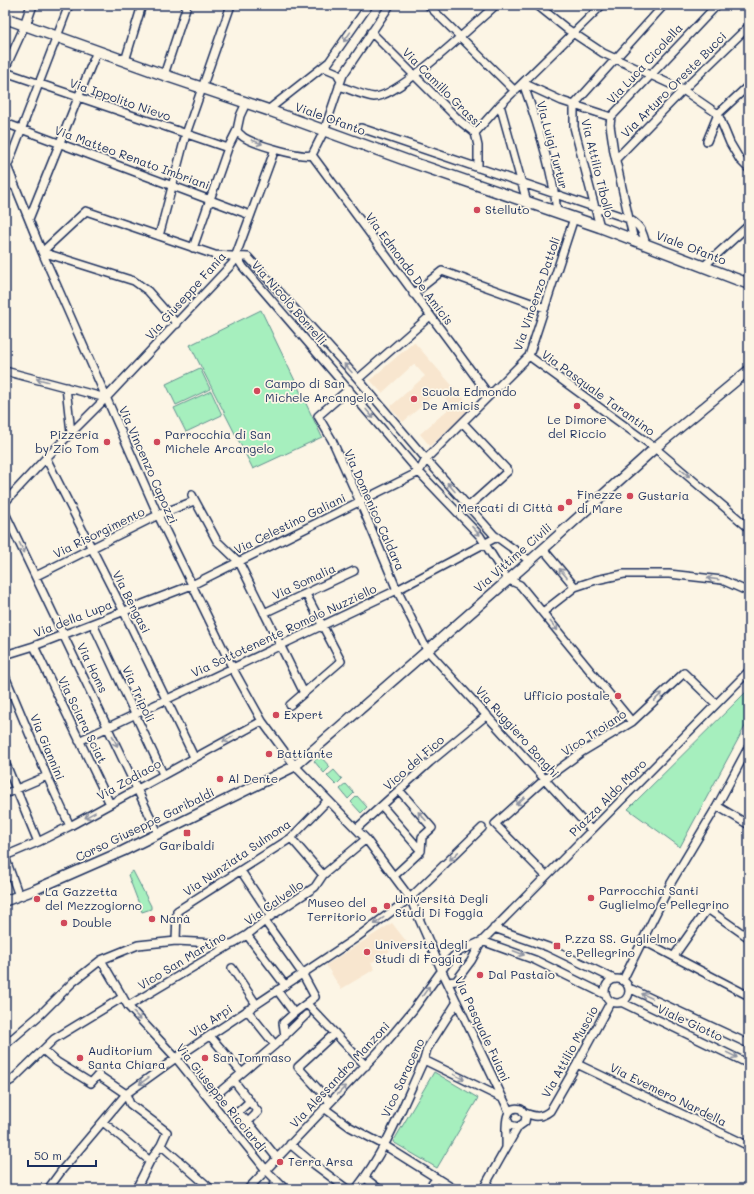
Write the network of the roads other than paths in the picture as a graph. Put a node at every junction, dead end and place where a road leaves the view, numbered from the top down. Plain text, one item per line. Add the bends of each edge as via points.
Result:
1 (32, 5) edge
2 (69, 5) edge
3 (142, 5) edge
4 (187, 5) edge
5 (231, 5) edge
6 (369, 5) edge
7 (390, 5) edge
8 (428, 5) edge
9 (496, 5) edge
10 (602, 5) edge
11 (664, 5) edge
12 (717, 5) edge
13 (746, 5) edge
14 (539, 6) edge
15 (749, 8) edge
16 (5, 18) edge
17 (25, 25) junction
18 (749, 26) edge
19 (371, 32) junction
20 (574, 34) junction
21 (460, 36) junction
22 (58, 37) junction
23 (97, 51) junction
24 (616, 59) junction
25 (125, 61) junction
26 (323, 67) junction
27 (5, 71) edge
28 (164, 75) junction
29 (650, 75) junction
30 (415, 76) junction
31 (340, 83) junction
32 (523, 83) junction
33 (40, 84) junction
34 (749, 85) edge
35 (202, 89) junction
36 (683, 90) junction
37 (515, 91) junction
38 (79, 97) junction
39 (246, 102) junction
40 (500, 105) junction
41 (574, 105) junction
42 (268, 110) junction
43 (718, 114) junction
44 (611, 117) junction
45 (5, 123) edge
46 (362, 128) dead end
47 (23, 130) junction
48 (237, 130) junction
49 (324, 131) junction
50 (475, 133) junction
51 (186, 134) junction
52 (706, 141) dead end
53 (60, 143) junction
54 (228, 148) junction
55 (275, 149) junction
56 (312, 155) junction
57 (616, 159) junction
58 (6, 164) edge
59 (478, 168) junction
60 (749, 169) edge
61 (5, 179) edge
62 (521, 183) junction
63 (172, 185) junction
64 (15, 187) junction
65 (555, 194) junction
66 (211, 200) junction
67 (527, 202) junction
68 (596, 209) junction
69 (557, 212) junction
70 (250, 215) junction
71 (574, 218) junction
72 (28, 219) junction
73 (629, 220) junction
74 (749, 225) edge
75 (600, 227) junction
76 (158, 236) junction
77 (634, 241) junction
78 (646, 245) junction
79 (193, 248) junction
80 (42, 252) junction
81 (236, 256) junction
82 (704, 266) junction
83 (749, 284) edge
84 (413, 294) junction
85 (545, 308) junction
86 (430, 316) junction
87 (177, 324) junction
88 (529, 356) junction
89 (749, 370) edge
90 (5, 371) edge
91 (358, 379) junction
92 (66, 387) junction
93 (350, 389) junction
94 (490, 395) junction
95 (106, 398) junction
96 (463, 423) junction
97 (72, 433) junction
98 (655, 448) junction
99 (46, 458) junction
100 (426, 459) junction
101 (419, 472) junction
102 (5, 502) edge
103 (360, 502) junction
104 (468, 507) junction
105 (5, 513) edge
106 (158, 515) junction
107 (749, 528) edge
108 (497, 537) junction
109 (486, 544) junction
110 (91, 548) junction
111 (543, 549) junction
112 (530, 561) junction
113 (239, 562) junction
114 (354, 571) dead end
115 (36, 576) junction
116 (507, 579) junction
117 (192, 585) junction
118 (575, 587) junction
119 (396, 590) junction
120 (749, 592) edge
121 (306, 594) junction
122 (124, 612) junction
123 (543, 612) junction
124 (264, 613) junction
125 (93, 624) junction
126 (322, 625) junction
127 (63, 635) junction
128 (279, 645) junction
129 (34, 646) junction
130 (427, 650) junction
131 (5, 655) edge
132 (233, 669) junction
133 (749, 671) edge
134 (5, 676) edge
135 (304, 693) junction
136 (166, 699) junction
137 (716, 704) junction
138 (290, 705) dead end
139 (135, 714) junction
140 (487, 715) junction
141 (262, 721) junction
142 (632, 722) junction
143 (108, 726) junction
144 (79, 741) junction
145 (749, 746) edge
146 (194, 757) junction
147 (5, 762) edge
148 (295, 766) junction
149 (163, 774) junction
150 (47, 776) junction
151 (545, 779) junction
152 (16, 789) junction
153 (137, 790) junction
154 (399, 790) junction
155 (5, 794) edge
156 (328, 800) junction
157 (110, 804) junction
158 (382, 806) junction
159 (717, 806) junction
160 (749, 825) edge
161 (70, 826) junction
162 (482, 828) dead end
163 (356, 829) junction
164 (591, 830) junction
165 (158, 833) junction
166 (291, 838) junction
167 (366, 839) junction
168 (38, 842) junction
169 (421, 851) junction
170 (5, 856) edge
171 (241, 871) junction
172 (323, 875) junction
173 (394, 876) junction
174 (546, 876) junction
175 (19, 896) junction
176 (410, 898) junction
177 (5, 901) edge
178 (268, 919) junction
179 (494, 928) junction
180 (247, 935) junction
181 (749, 938) edge
182 (642, 940) junction
183 (176, 941) junction
184 (482, 941) junction
185 (233, 944) junction
186 (674, 956) junction
187 (101, 960) junction
188 (232, 968) dead end
189 (441, 969) junction
190 (302, 973) junction
191 (614, 979) junction
192 (623, 980) junction
193 (448, 982) junction
194 (285, 984) junction
195 (629, 988) junction
196 (277, 990) junction
197 (606, 995) junction
198 (749, 996) edge
199 (123, 997) junction
200 (611, 1001) junction
201 (457, 1002) junction
202 (621, 1002) junction
203 (256, 1004) junction
204 (307, 1004) junction
205 (128, 1006) junction
206 (247, 1010) junction
207 (294, 1014) junction
208 (306, 1015) dead end
209 (334, 1033) junction
210 (210, 1036) junction
211 (285, 1036) junction
212 (748, 1042) edge
213 (5, 1045) edge
214 (275, 1045) junction
215 (43, 1050) junction
216 (176, 1058) junction
217 (424, 1060) junction
218 (577, 1064) junction
219 (749, 1064) edge
220 (366, 1066) junction
221 (242, 1073) junction
222 (234, 1081) junction
223 (5, 1084) edge
224 (126, 1094) junction
225 (502, 1098) junction
226 (210, 1100) junction
227 (250, 1101) junction
228 (330, 1102) junction
229 (324, 1108) junction
230 (509, 1111) junction
231 (525, 1113) junction
232 (507, 1119) junction
233 (103, 1122) junction
234 (248, 1122) junction
235 (518, 1127) junction
236 (290, 1144) junction
237 (161, 1145) junction
238 (384, 1145) junction
239 (749, 1146) edge
240 (506, 1147) junction
241 (277, 1158) junction
242 (150, 1161) junction
243 (266, 1170) junction
244 (365, 1178) junction
245 (437, 1178) junction
246 (277, 1181) junction
247 (48, 1189) edge
248 (136, 1189) edge
249 (211, 1189) edge
250 (248, 1189) edge
251 (271, 1189) edge
252 (285, 1189) edge
253 (348, 1189) edge
254 (356, 1189) edge
255 (380, 1189) edge
256 (428, 1189) edge
257 (454, 1189) edge
258 (483, 1189) edge

1 - 17 street
2 - 22 street
3 - 25 street
4 - 28 street
5 - 35 street
6 -> 26 street
7 - 19 street
8 - 21 street
9 - 21 street
10 - 20 street
11 - 24 street, Via Attilio Tibollo
12 - 29 street, Via Luca Cicolella
13 - 15 street
14 - 20 street
16 - 17 main road, Viale Ofanto
17 - 22 main road, Viale Ofanto
17 - 27 street
18 - 36 street, Via Arturo Oreste Bucci
19 - 30 street, Via Camillo Grassi
19 - 31 street
20 - 24 street
20 - 32 street
21 - 30 street
21 - 37 street
22 - 23 main road, Viale Ofanto
22 - 33 street
23 - 25 main road, Viale Ofanto
23 - 38 street
24 - 29 street
24 - 41 street, Via Attilio Tibollo
25 - 28 main road, Viale Ofanto
26 - 31 street via 337,73
26 - 42 street
27 - 33 street, Via Ippolito Nievo
28 - 35 main road, Viale Ofanto
29 - 36 street
29 - 44 street, Via Luca Cicolella
30 - 31 street via 383,95 374,97
30 - 50 street, Via Camillo Grassi
31 - 49 street
32 - 37 street
32 - 41 street
32 - 65 street, Via Luigi Turtur
33 - 38 street, Via Ippolito Nievo
33 - 47 street
34 - 43 street
35 - 39 main road, Viale Ofanto
35 - 51 street
36 - 43 street
36 - 57 street, Via Arturo Oreste Bucci
37 - 40 street
38 - 51 street, Via Ippolito Nievo
38 - 53 street
39 - 42 main road, Viale Ofanto
39 - 48 street
40 - 50 street
40 - 62 street
41 - 44 street
41 - 68 street, Via Attilio Tibollo via 574,127
42 - 49 main road, Viale Ofanto
43 - 52 street
43 - 60 street via 730,143
44 - 57 street, Via Luca Cicolella
45 - 47 street, Via Matteo Renato Imbriani
46 - 59 street, Viale Ofanto
47 - 53 street, Via Matteo Renato Imbriani
47 - 58 street
48 - 54 street
48 -> 55 street via 241,136
49 - 56 street
49 - 67 main road, Viale Ofanto
50 - 59 street, Via Camillo Grassi
51 - 54 street, Via Ippolito Nievo
51 - 63 street
53 - 63 street, Via Matteo Renato Imbriani
53 - 72 street
54 - 66 street
55 - 56 street via 304,157
55 - 70 street, Via Giuseppe Fania
56 - 84 street, Via Edmondo De Amicis
57 - 73 street, Via Luca Cicolella
58 - 64 street, Via Vincenzo Capozzi
59 - 62 street, Viale Ofanto
61 - 64 street
62 - 65 street, Viale Ofanto
62 - 67 street
63 - 66 street, Via Matteo Renato Imbriani
63 - 76 street
64 - 72 street, Via Vincenzo Capozzi
65 - 68 street, Viale Ofanto
65 - 69 street, Via Luigi Turtur
66 - 70 street, Via Matteo Renato Imbriani
66 - 79 street
67 - 69 main road, Viale Ofanto
68 - 73 street, Viale Ofanto
68 - 75 street, Via Attilio Tibollo
69 - 71 main road, Viale Ofanto
70 - 81 street, Via Giuseppe Fania
71 - 75 main road, Viale Ofanto
71 - 85 street, Via Vincenzo Dattoli
72 - 80 street, Via Vincenzo Capozzi
73 - 77 street, Via Luca Cicolella
73 - 78 street, Viale Ofanto via 639,225
74 - 82 street
75 - 77 main road, Viale Ofanto
76 - 79 street
76 - 80 street via 86,211
77 - 78 main road, Viale Ofanto
78 - 82 main road, Viale Ofanto
79 - 81 street via 215,255
80 - 87 street via 134,280 148,291
80 - 95 street, Via Vincenzo Capozzi
81 - 87 street, Via Giuseppe Fania via 233,263
91 -> 81 street, Via Nicolò Borrelli via 248,257
81 - 93 street, Via Nicolò Borrelli
82 - 83 main road, Viale Ofanto
84 - 85 street via 442,271
84 - 86 street, Via Edmondo De Amicis
85 - 88 street, Via Vincenzo Dattoli
86 - 91 street
86 - 94 street, Via Edmondo De Amicis
87 - 95 street, Via Giuseppe Fania
88 - 94 street, Via Vincenzo Dattoli
88 - 98 street, Via Pasquale Tarantino
89 - 98 street, Via Vittime Civili
92 -> 90 street
91 - 100 street, Via Nicolò Borrelli
92 - 95 street
92 - 97 street
93 -> 101 street, Via Nicolò Borrelli
93 - 103 street, Via Domenico Caldara via 318,416 332,440
94 - 96 street, Via Vincenzo Dattoli
95 - 97 street, Via Giuseppe Fania
95 - 106 street, Via Vincenzo Capozzi
96 - 100 street, Via Vincenzo Dattoli
96 - 104 street via 508,471
97 - 99 street, Via Giuseppe Fania
98 -> 107 street, Via Pasquale Tarantino
98 - 111 street, Via Vittime Civili
99 - 102 street, Via Giuseppe Fania
99 - 110 street, Via Bengasi
100 - 101 street, Via Vincenzo Dattoli
104 -> 100 street, Via Nicolò Borrelli
101 - 103 street, Via Celestino Galiani
101 -> 109 street, Via Nicolò Borrelli
103 - 113 street, Via Celestino Galiani
103 - 119 street, Via Domenico Caldara
104 - 108 street, Via Nicolò Borrelli
105 -> 115 street, Via Homs
106 - 110 street, Via Risorgimento
106 - 113 street, Via Risorgimento via 193,498 217,541
106 - 117 street, Via Vincenzo Capozzi
108 - 109 street, Via Sottotenente Romolo Nuzziello
108 - 112 street, Via Nicolò Borrelli
109 - 116 street, Via Nicolò Borrelli
109 - 119 street, Via Sottotenente Romolo Nuzziello
110 - 115 street, Via Risorgimento
110 - 122 street, Via Bengasi
111 - 112 street, Via Vittime Civili
118 -> 111 street
112 - 116 street, Via Vittime Civili
113 - 117 street, Via Celestino Galiani
113 - 124 street
114 - 121 street, Via Somalia
115 - 127 street, Via Homs
116 - 123 street via 520,585
116 - 130 street, Via Vittime Civili
117 - 122 street, Via della Lupa
117 - 132 street, Via Vincenzo Capozzi
120 -> 118 street via 722,580 669,574 624,574
118 - 123 street
119 - 126 street, Via Sottotenente Romolo Nuzziello
119 - 130 street, Via Domenico Caldara
121 - 124 street, Via Somalia
121 - 126 street
122 - 125 street, Via della Lupa
122 - 136 street, Via Bengasi
123 -> 142 street
124 - 128 street
125 - 127 street, Via della Lupa
125 - 139 street, Via Tripoli
126 - 128 street, Via Sottotenente Romolo Nuzziello
126 - 135 street via 341,661
127 - 129 street, Via della Lupa
127 - 143 street, Via Homs
128 - 132 street, Via Sottotenente Romolo Nuzziello
128 - 135 street
129 - 131 street, Via della Lupa
129 - 144 street, Via Sciara Sciat
130 - 140 street, Via Ruggiero Bonghi
130 - 148 street, Via Vittime Civili
132 - 136 street, Via Sottotenente Romolo Nuzziello
132 - 141 street, Via Vincenzo Capozzi
133 - 137 street, Piazza Aldo Moro
134 - 150 street, Via Giannini
135 - 138 street
136 - 139 street, Via Sottotenente Romolo Nuzziello
136 - 146 street, Via Bengasi
142 -> 137 street, Vico Troiano via 684,672
137 - 164 street, Piazza Aldo Moro
139 - 143 street, Via Sottotenente Romolo Nuzziello
139 - 149 street, Via Tripoli
140 - 151 street, Via Ruggiero Bonghi
140 - 154 street, Vico del Fico
141 -> 146 street, Via Zodiaco
141 - 148 street, Via Vincenzo Capozzi
142 - 151 street, Vico Troiano via 582,752
143 - 144 street, Via Sottotenente Romolo Nuzziello
143 -> 153 street, Via Homs
144 - 157 street, Via Sciara Sciat
145 - 159 street
146 - 149 street, Via Zodiaco
147 - 152 street
148 - 156 street, Via Pasquale Fuiani
148 - 165 street, Corso Giuseppe Garibaldi
149 - 153 street, Via Zodiaco
150 - 152 street
150 - 161 street, Via Giannini
151 - 164 street, Via Ruggiero Bonghi
151 -> 174 street, Vico Troiano via 495,824
152 - 155 street
152 - 168 street
153 - 157 street, Via Zodiaco
153 - 165 street, Via Homs
154 - 158 street, Vico del Fico
169 -> 154 street via 422,837 432,828
156 - 163 street, Via Pasquale Fuiani
156 - 166 street, Via Nunziata Sulmona
157 -> 161 street, Via Zodiaco
158 - 163 street, Vico del Fico
158 - 169 street
159 - 160 street
159 - 182 street
161 - 168 street, Via Zodiaco
162 -> 176 street
163 - 167 street, Via Pasquale Fuiani
164 - 174 street, Piazza Aldo Moro
165 - 175 street, Corso Giuseppe Garibaldi
166 - 171 street, Via Nunziata Sulmona
166 - 172 street
167 - 172 street, Via Calvello
167 - 173 street, Via Pasquale Fuiani
168 - 170 street, Via Zodiaco
169 - 173 street
170 - 175 street
171 - 178 street
171 - 183 street, Via Nunziata Sulmona via 177,911
172 - 178 street, Via Calvello via 315,887
173 - 176 street, Via Pasquale Fuiani
174 - 179 street, Piazza Aldo Moro
175 - 177 street, Corso Giuseppe Garibaldi
176 - 189 street, Via Pasquale Fuiani
176 -> 190 street, Via Arpi via 356,938
178 - 180 street, Via Calvello
178 - 190 street
179 - 184 street, Piazza Aldo Moro
179 - 191 street via 548,947
180 - 185 street, Vico San Martino
180 - 194 street
181 - 186 street via 709,910
182 - 186 street
182 - 192 street
183 - 185 street
183 - 187 street via 138,945
184 - 189 street, Piazza Aldo Moro via 458,952
184 - 193 street, Piazza Aldo Moro via 456,981
184 -> 197 street via 536,960
185 - 205 street, Vico San Martino
186 - 198 street
187 - 199 street, Via Giuseppe Ricciardi
187 - 213 street via 73,982
188 - 203 street
189 - 193 street, Via Pasquale Fuiani
220 -> 189 street, Via Alessandro Manzoni via 413,1010
190 - 194 street, Via Arpi
190 - 204 street via 315,997
191 - 192 street
191 - 197 street via 606,986
192 - 195 street
193 - 201 street, Via Pasquale Fuiani
194 - 196 street, Via Arpi
195 - 202 street via 629,996
212 -> 195 street, Viale Giotto
196 - 203 street, Via Arpi
196 - 207 street
197 - 200 street
199 - 205 street, Via Giuseppe Ricciardi
199 - 215 street via 66,1031
200 - 202 street
200 - 218 street, Via Attilio Muscio
201 - 217 street, Vico Saraceno via 426,1049
201 - 225 street, Via Pasquale Fuiani
202 -> 219 street, Viale Giotto
203 - 206 street, Via Arpi
204 - 207 street
204 - 209 street
205 -> 216 street, Via Giuseppe Ricciardi
206 - 210 street, Via Arpi
206 - 214 street
207 - 211 street via 283,1024
208 - 211 street
209 - 220 street
209 - 228 street via 298,1067
210 - 216 street, Via Arpi
210 - 221 street
211 - 214 street
214 - 221 street
215 - 223 street
215 - 224 street via 91,1083 98,1076
216 -> 224 street, Via Arpi
216 - 226 street, Via Giuseppe Ricciardi
217 -> 225 street
217 - 238 street, Vico Saraceno
218 - 231 street, Via Attilio Muscio via 550,1111 543,1116
218 - 239 street, Via Evemero Nardella
228 -> 220 street, Via Alessandro Manzoni
221 - 222 street
222 - 226 street
222 - 227 street
224 - 233 street, Via Arpi
224 - 237 street via 130,1104 166,1132
225 - 230 street, Via Pasquale Fuiani
226 - 243 street, Via Giuseppe Ricciardi
227 - 234 street via 258,1112
227 - 234 street via 238,1112
228 - 229 street, Via Alessandro Manzoni
229 - 236 street, Via Alessandro Manzoni
229 - 238 street via 350,1127
230 - 231 street via 518,1108
230 - 232 street
231 - 235 street via 525,1122
232 - 235 street via 510,1125
232 - 240 street
233 - 242 street
233 - 247 street, Via Arpi
234 - 241 street
235 - 240 street
236 - 241 street, Via Alessandro Manzoni
236 - 253 street
237 - 242 street
237 - 249 street
238 - 244 street, Vico Saraceno
238 - 245 street
240 - 258 street
241 - 243 street, Via Alessandro Manzoni
242 - 248 street
243 - 246 street, Via Giuseppe Ricciardi
243 - 250 street, Via Alessandro Manzoni
244 - 254 street, Vico Saraceno
244 - 255 street
245 - 256 street
245 - 257 street
246 - 251 street
246 - 252 street, Via Giuseppe Ricciardi

